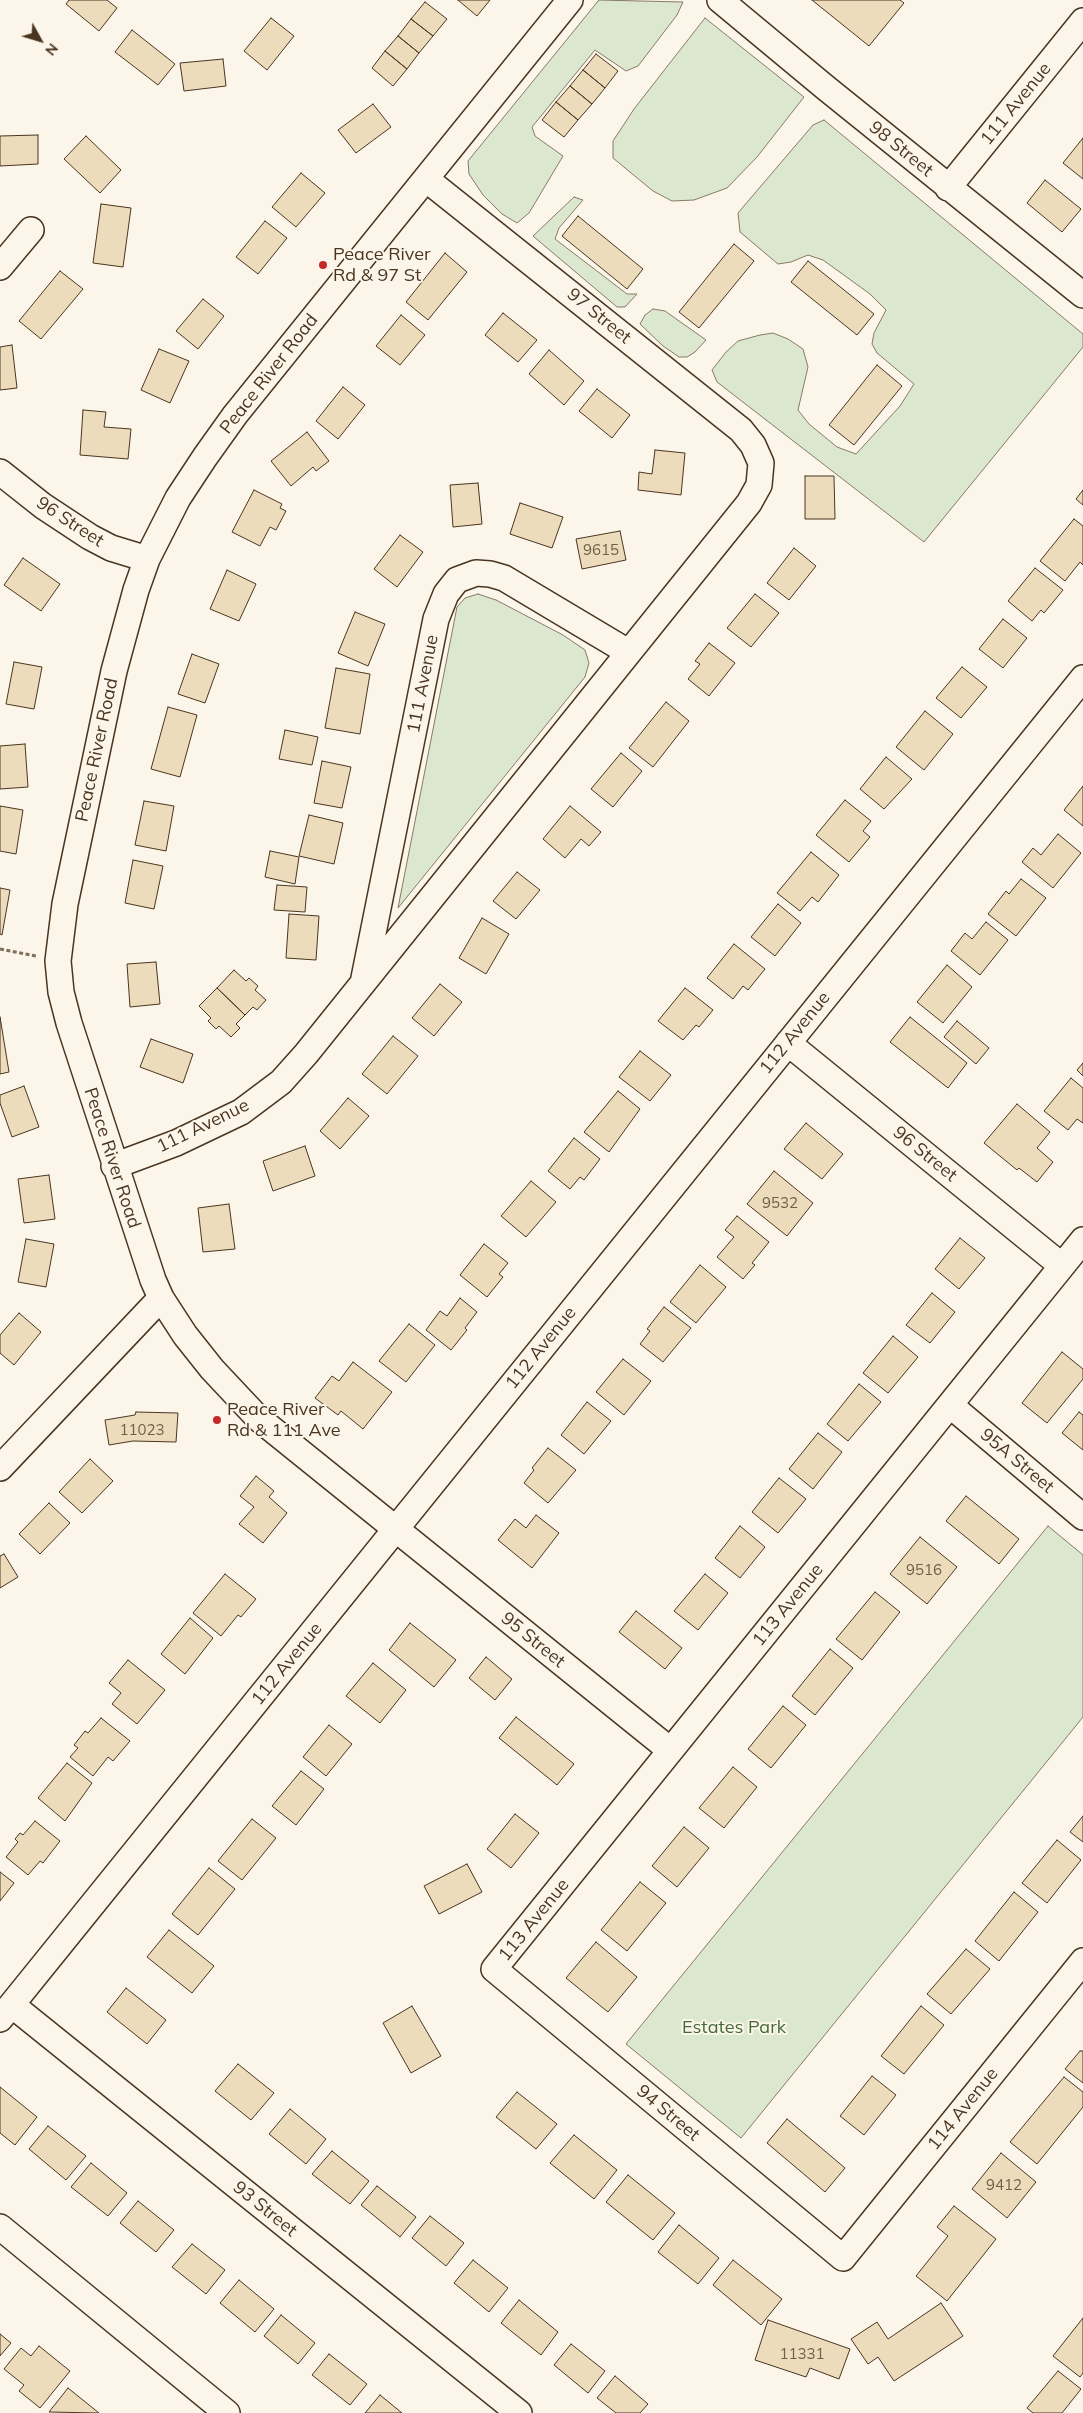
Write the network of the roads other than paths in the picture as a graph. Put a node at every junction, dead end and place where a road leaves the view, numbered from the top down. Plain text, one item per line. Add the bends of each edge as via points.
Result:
1 (570, 0) edge
2 (720, 0) edge
3 (1083, 21) edge
4 (426, 179) junction
5 (948, 188) junction
6 (31, 230) dead end
7 (0, 267) edge
8 (1083, 295) edge
9 (761, 463) joint
10 (0, 472) edge
11 (147, 559) junction
12 (628, 652) junction
13 (1083, 678) edge
14 (363, 983) junction
15 (788, 1043) junction
16 (114, 1166) junction
17 (1083, 1240) edge
18 (1062, 1266) junction
19 (161, 1298) junction
20 (950, 1405) junction
21 (0, 1468) edge
22 (1083, 1517) edge
23 (396, 1529) junction
24 (670, 1750) junction
25 (1083, 1961) edge
26 (494, 1969) joint
27 (6, 2012) edge
28 (0, 2227) edge
29 (843, 2258) joint
30 (227, 2413) edge
31 (518, 2413) edge

1 - 4 street, Peace River Road
2 - 5 street, 98 Street
3 - 5 street, 111 Avenue
4 - 9 street, 97 Street via 741,430
4 - 11 street, Peace River Road via 215,443 178,498
5 - 8 street, 98 Street
6 - 7 street
9 - 12 street, 111 Avenue via 759,485 750,503
10 - 11 street, 96 Street via 90,537
11 - 16 street, Peace River Road via 114,671 65,904 58,961 69,1023
12 - 14 street, 111 Avenue
12 - 14 street, 111 Avenue via 504,578 476,573 457,580 446,594 436,619
13 - 15 street, 112 Avenue
14 - 16 street, 111 Avenue via 281,1082 241,1112
15 - 18 street, 96 Street
15 - 23 street, 112 Avenue
16 - 19 street, Peace River Road
17 - 18 street, 113 Avenue
18 - 20 street, 113 Avenue
19 - 21 street
19 - 23 street, Peace River Road via 185,1335 235,1396
20 - 22 street, 95A Street
20 - 24 street, 113 Avenue
23 - 24 street, 95 Street
23 - 27 street, 112 Avenue
24 - 26 street, 113 Avenue
25 - 29 street, 114 Avenue
26 - 29 street, 94 Street
27 - 31 street, 93 Street
28 - 30 street

